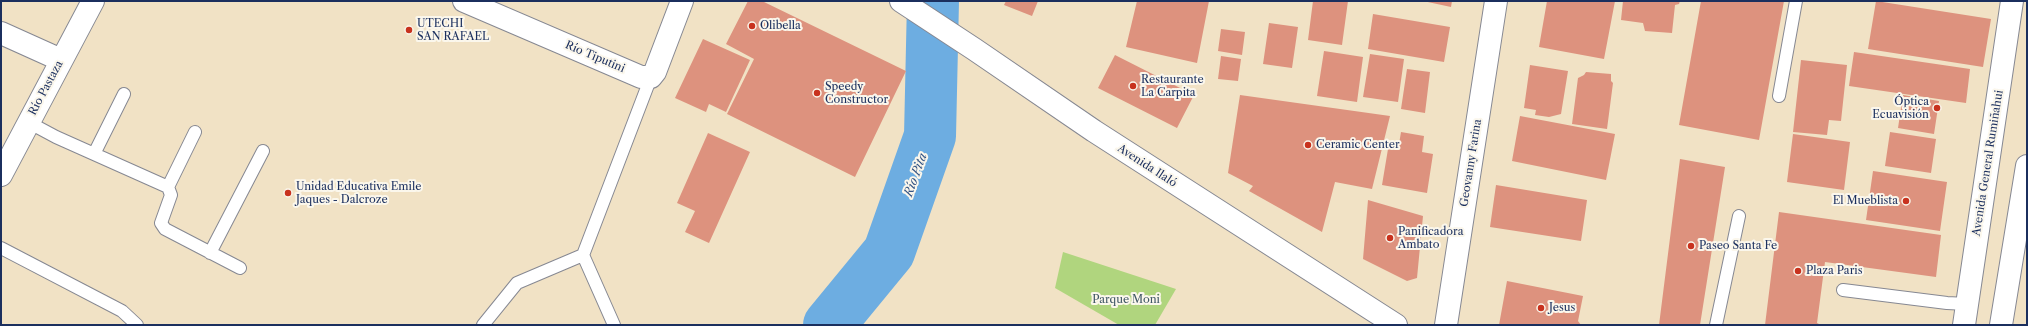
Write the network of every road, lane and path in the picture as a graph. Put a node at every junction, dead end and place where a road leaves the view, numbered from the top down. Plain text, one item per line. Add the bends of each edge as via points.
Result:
1 (93, 1) edge
2 (464, 1) edge
3 (682, 1) edge
4 (1496, 1) edge
5 (1796, 1) edge
6 (2012, 1) edge
7 (908, 5) edge
8 (1, 33) edge
9 (61, 60) junction
10 (650, 77) junction
11 (124, 94) dead end
12 (1779, 96) dead end
13 (28, 122) junction
14 (195, 132) dead end
15 (263, 151) dead end
16 (94, 154) junction
17 (2027, 166) edge
18 (1, 175) edge
19 (168, 187) junction
20 (1739, 216) dead end
21 (1, 248) edge
22 (210, 253) junction
23 (583, 255) junction
24 (240, 268) dead end
25 (1843, 290) dead end
26 (1965, 314) edge
27 (137, 325) edge
28 (483, 325) edge
29 (614, 325) edge
30 (1396, 325) edge
31 (1446, 325) edge
32 (1716, 325) edge
33 (2002, 325) edge

1 - 9 main road, Río Pastaza
2 - 10 main road, Río Tiputini via 641,77
3 - 10 main road via 655,72
4 - 31 main road, Geovanny Farina
5 - 12 lane
6 - 26 main road, Avenida General Rumiñahui
7 - 30 main road, Avenida Ilaló via 1094,132
8 - 9 main road
9 - 13 main road, Río Pastaza
10 - 23 lane
11 - 16 lane
13 - 16 lane
13 - 18 main road, Río Pastaza
14 - 19 lane
15 - 22 lane
16 - 19 lane
17 - 33 main road
19 - 22 lane via 172,195 161,223 165,229
20 - 32 lane
21 - 27 lane via 122,311
22 - 24 lane
23 - 28 lane via 517,283
23 - 29 lane
25 - 26 lane via 1947,303

